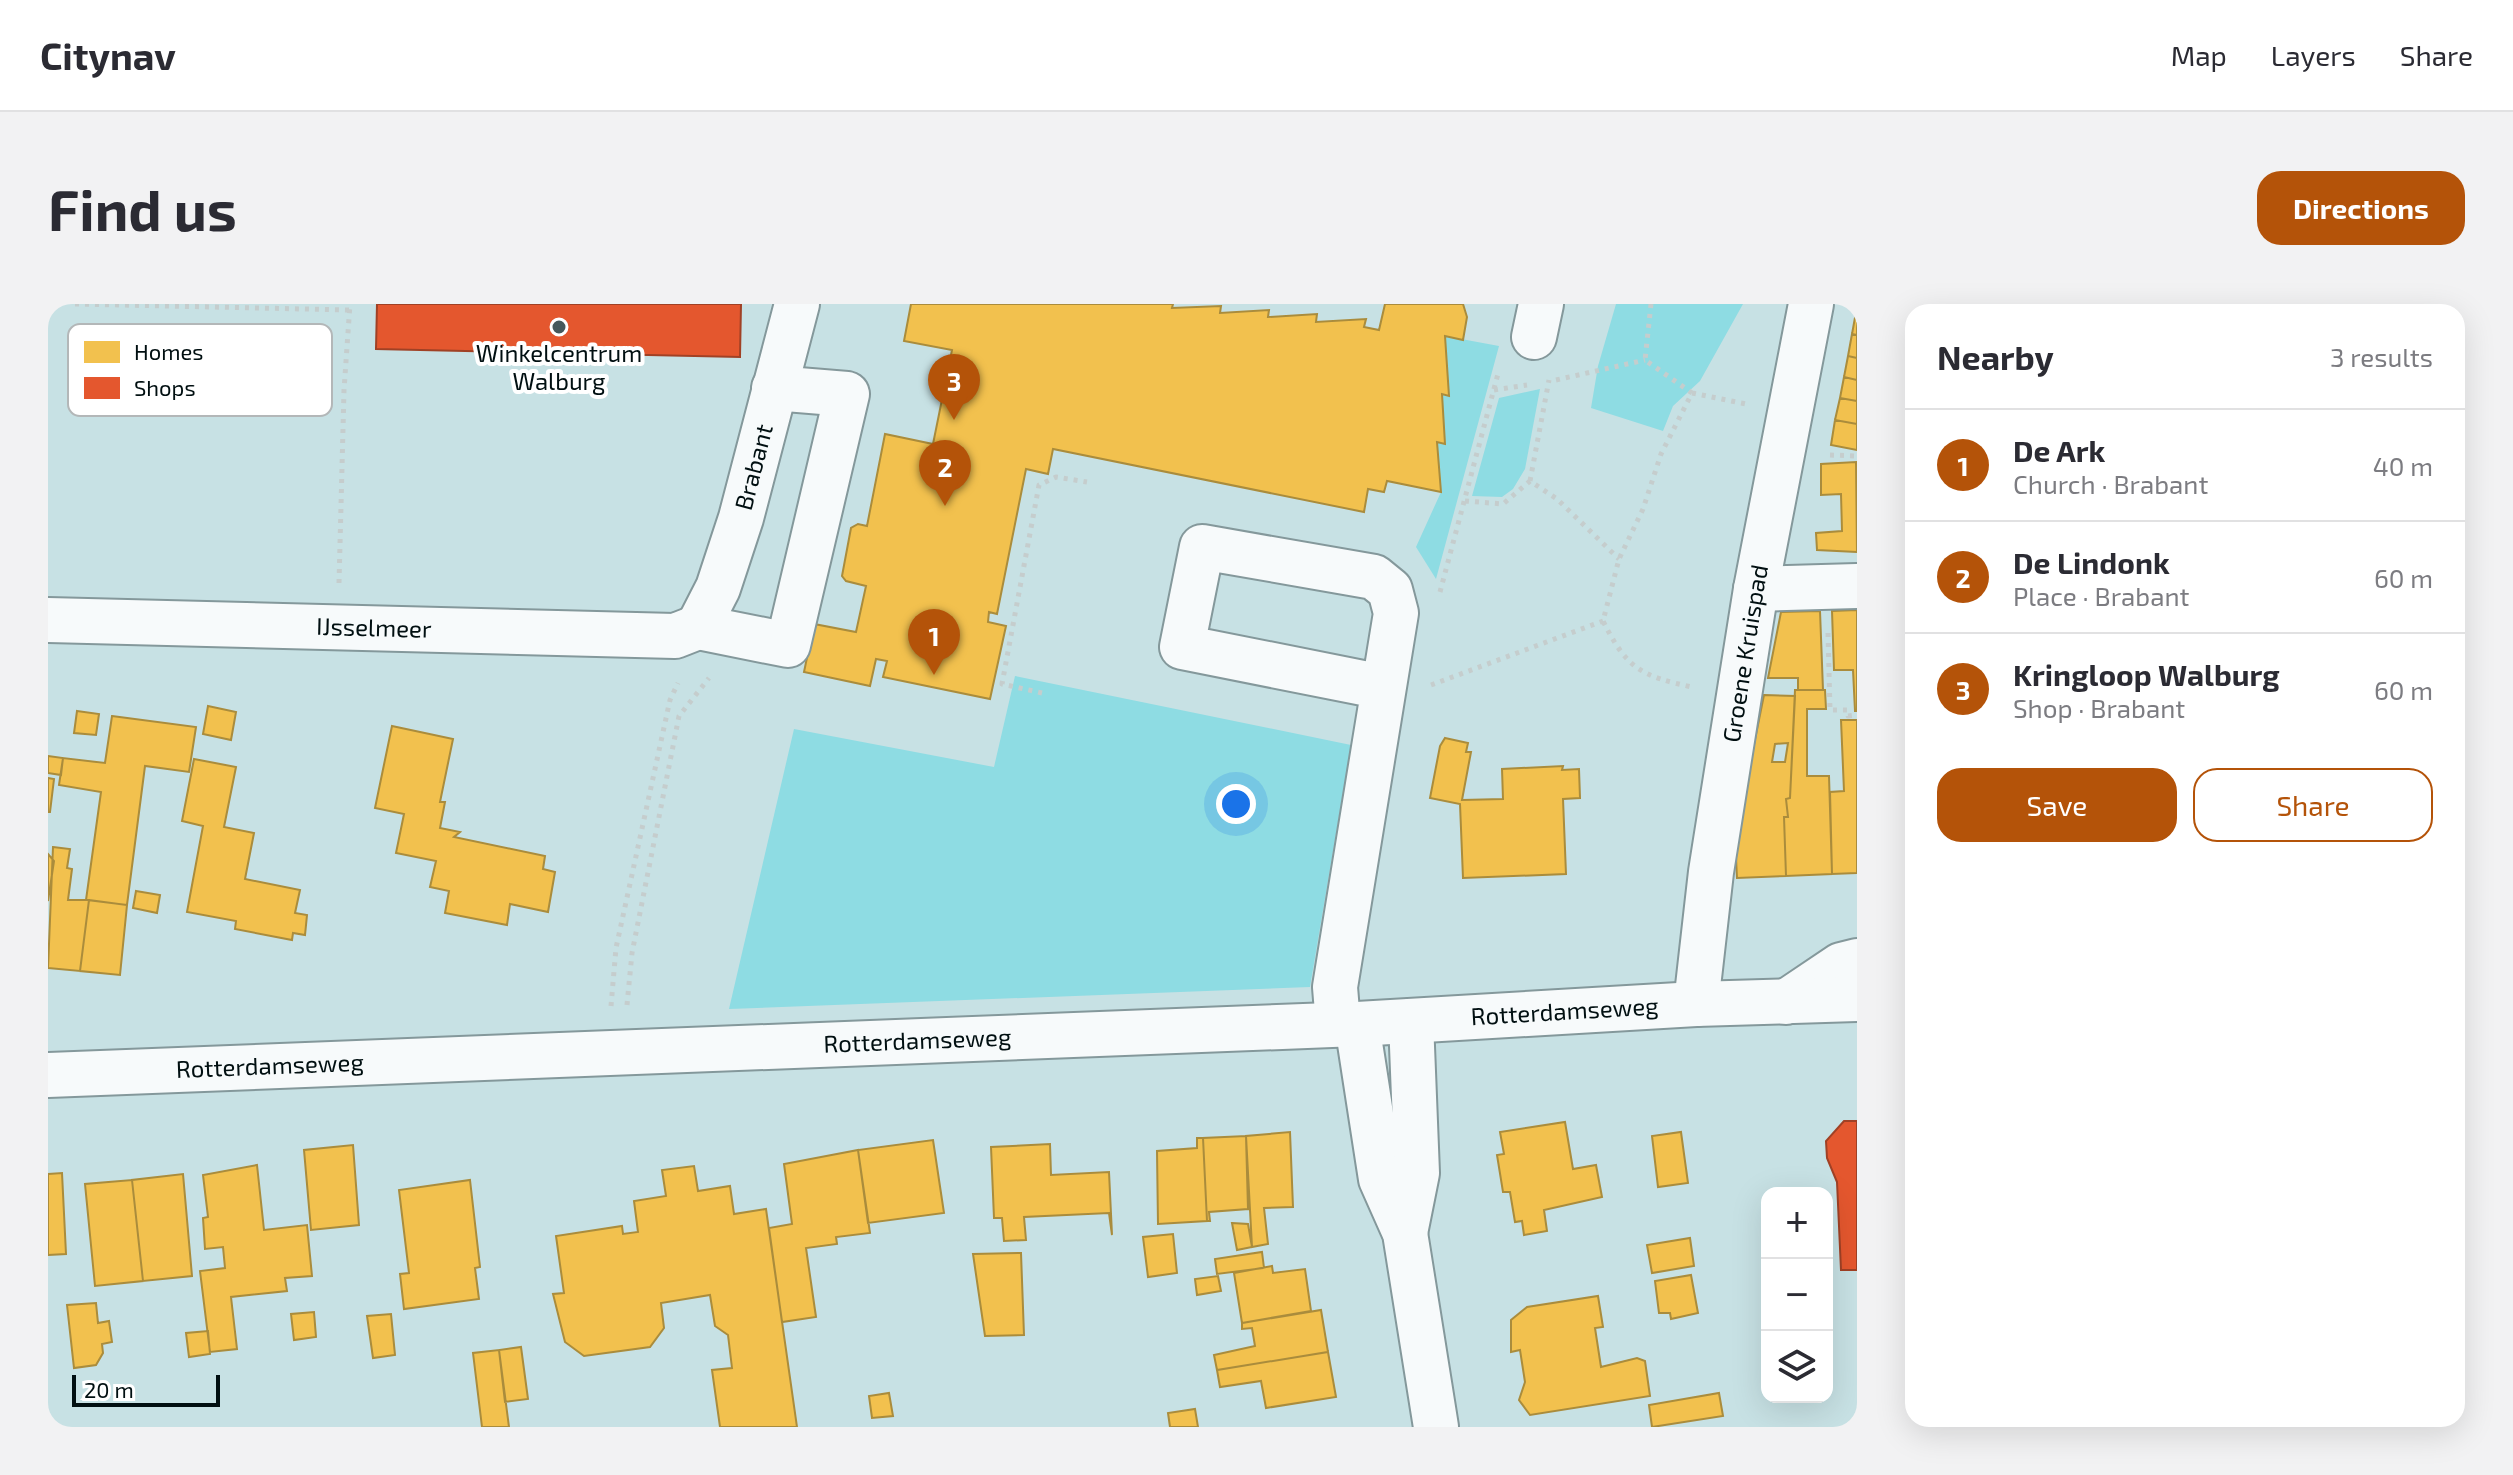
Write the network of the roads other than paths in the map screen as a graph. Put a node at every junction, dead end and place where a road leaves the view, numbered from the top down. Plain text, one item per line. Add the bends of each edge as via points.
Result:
1 (797, 304) edge
2 (1811, 304) edge
3 (774, 388) junction
4 (1842, 587) edge
5 (1756, 589) junction
6 (48, 620) edge
7 (716, 630) junction
8 (1383, 687) junction
9 (1857, 961) edge
10 (1857, 999) edge
11 (1786, 1002) junction
12 (1696, 1004) junction
13 (1411, 1021) junction
14 (1347, 1024) junction
15 (48, 1075) edge
16 (1405, 1233) junction
17 (1436, 1427) edge

1 - 3 street, Brabant
2 - 5 street, Groene Kruispad
3 - 7 street, Brabant via 718,588
3 - 7 street via 847,394 788,645
4 - 5 street
5 - 12 street, Groene Kruispad via 1711,872
6 - 7 street, IJsselmeer via 675,636
8 - 8 street via 1396,613 1390,590 1374,577 1202,547 1182,647
8 - 14 street via 1335,987
9 - 11 street via 1841,965
10 - 11 street, Rotterdamseweg
11 - 12 street, Rotterdamseweg
12 - 13 street, Rotterdamseweg
13 - 14 street, Rotterdamseweg
13 - 16 street via 1417,1173
14 - 15 street, Rotterdamseweg
14 - 16 street via 1381,1179
16 - 17 street

